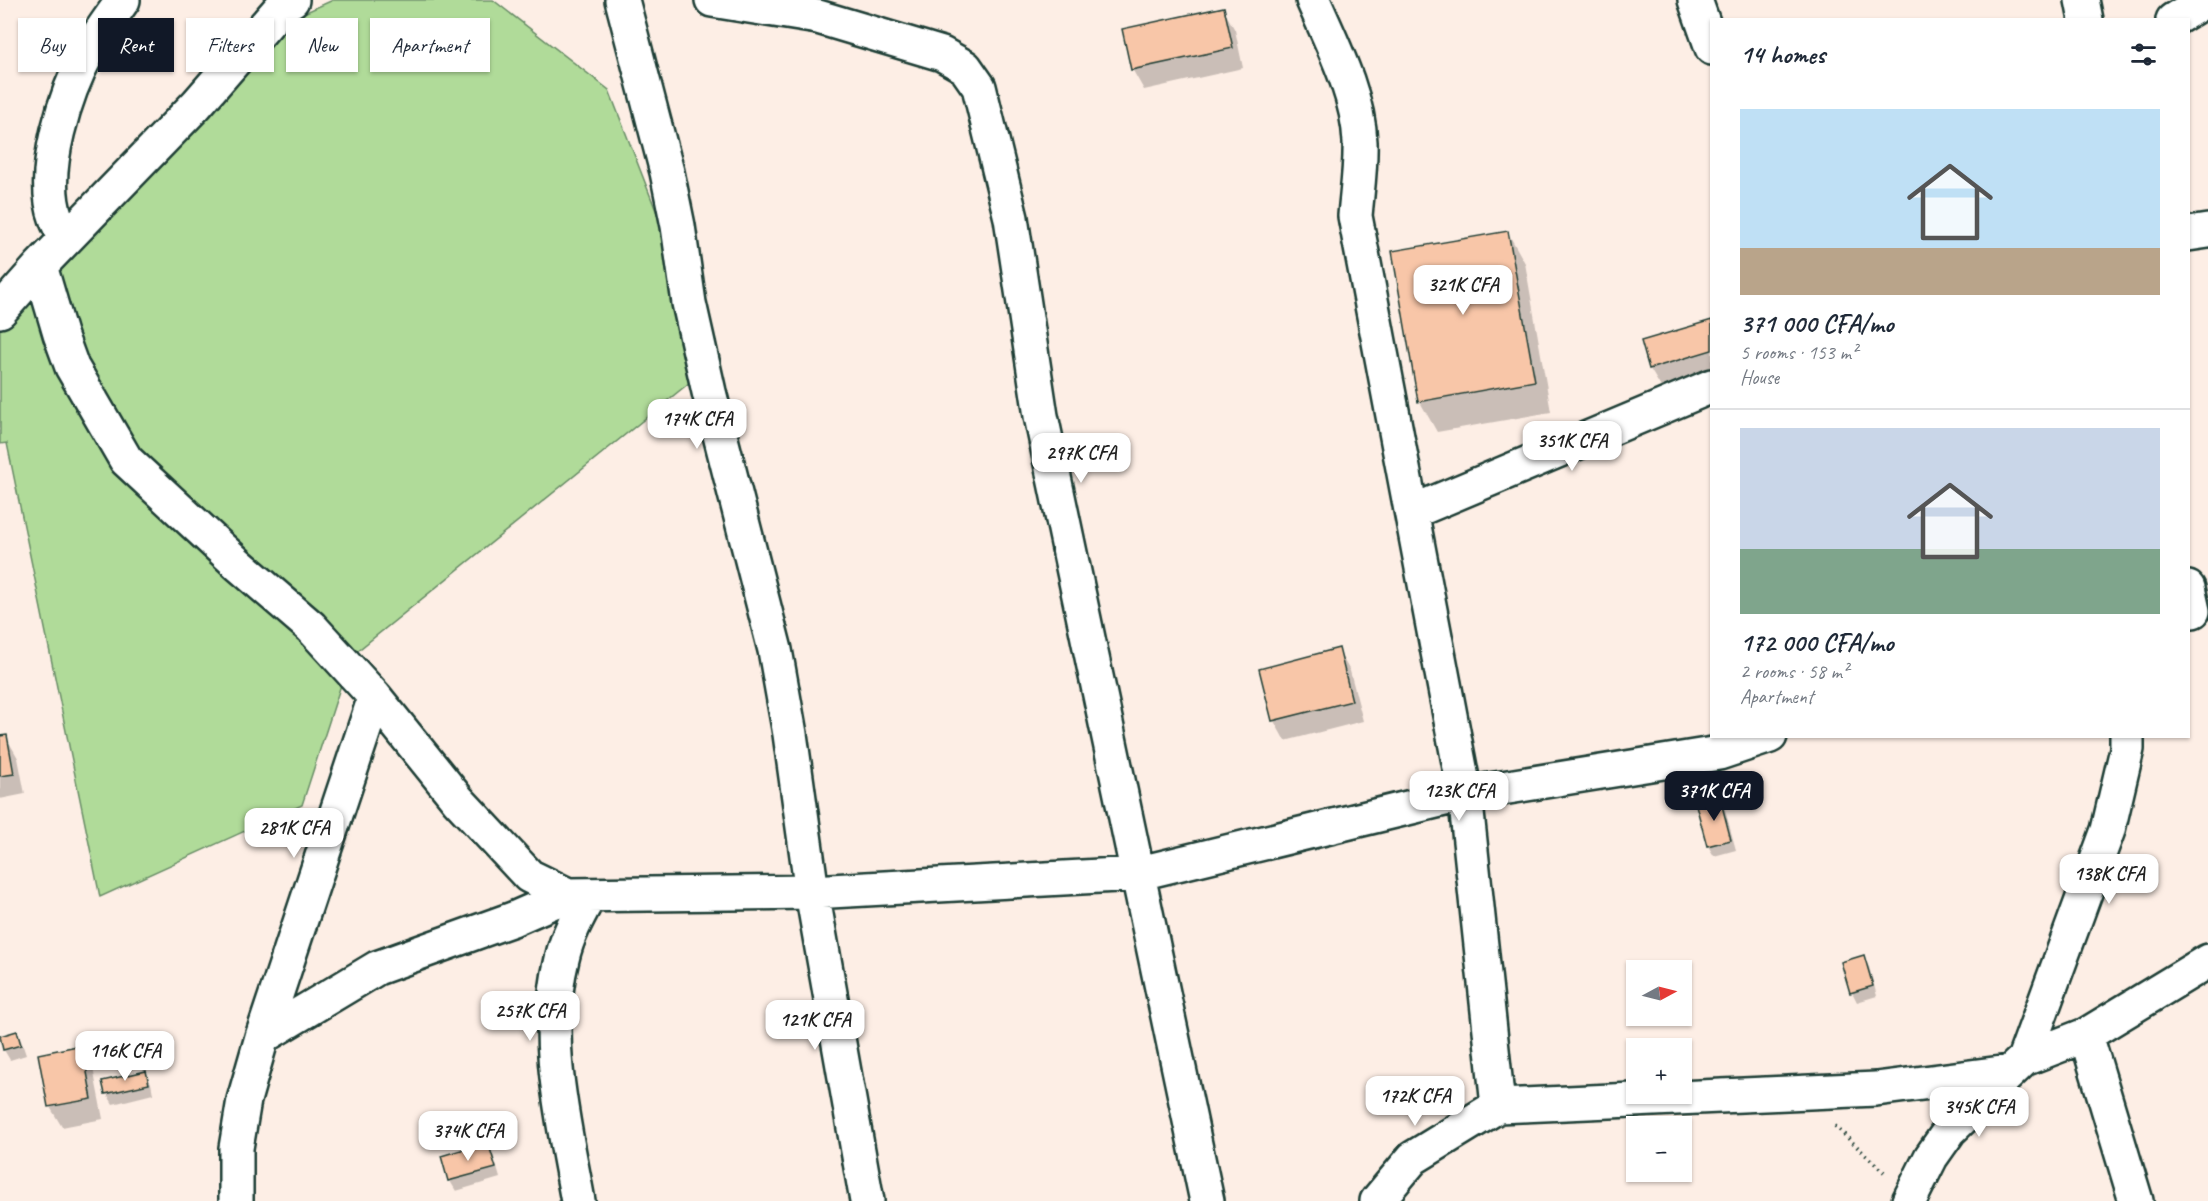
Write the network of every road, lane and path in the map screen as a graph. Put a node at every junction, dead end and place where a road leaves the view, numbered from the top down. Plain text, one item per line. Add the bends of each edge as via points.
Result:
1 (123, 0) edge
2 (291, 0) edge
3 (622, 0) edge
4 (712, 0) edge
5 (1313, 0) edge
6 (1695, 0) edge
7 (2082, 0) edge
8 (2206, 0) edge
9 (2086, 18) edge
10 (2176, 18) edge
11 (1710, 42) edge
12 (2208, 231) edge
13 (2190, 234) edge
14 (66, 239) junction
15 (40, 266) junction
16 (0, 311) edge
17 (1710, 387) edge
18 (1412, 512) junction
19 (375, 697) junction
20 (1764, 738) edge
21 (2127, 738) edge
22 (1465, 794) junction
23 (1137, 874) junction
24 (812, 892) junction
25 (579, 895) junction
26 (2208, 961) edge
27 (2086, 1035) junction
28 (262, 1037) junction
29 (2017, 1066) junction
30 (1798, 1093) junction
31 (1498, 1106) junction
32 (1910, 1199) edge
33 (236, 1201) edge
34 (578, 1201) edge
35 (867, 1201) edge
36 (1207, 1201) edge
37 (1377, 1201) edge
38 (2136, 1201) edge

1 - 14 street via 89,50 71,89 57,135 51,193 55,217
2 - 14 street
3 - 24 street via 667,172 709,392 775,650
4 - 23 street via 818,16 942,54 965,67 979,87 1011,218 1041,416
5 - 18 street via 1355,111 1360,141 1355,216
6 - 11 street
7 - 9 street
8 - 10 street
12 - 13 street
14 - 15 street
15 - 16 street
15 - 19 street via 72,367 126,460 311,627
17 - 18 street
18 - 22 street
19 - 25 street via 458,800 529,876
19 - 28 street
20 - 22 street via 1719,753
21 - 29 street via 2108,830
22 - 23 street
22 - 31 street
23 - 24 street
23 - 36 street
24 - 25 street
24 - 35 street
25 - 28 street via 377,968
25 - 34 street via 561,959 554,1015 558,1084
26 - 27 street
27 - 29 street
27 - 38 street
28 - 33 street via 239,1128
29 - 30 street via 1876,1089
29 - 32 street via 1950,1130
30 - 31 street
30 - 32 path
31 - 37 street via 1413,1158

